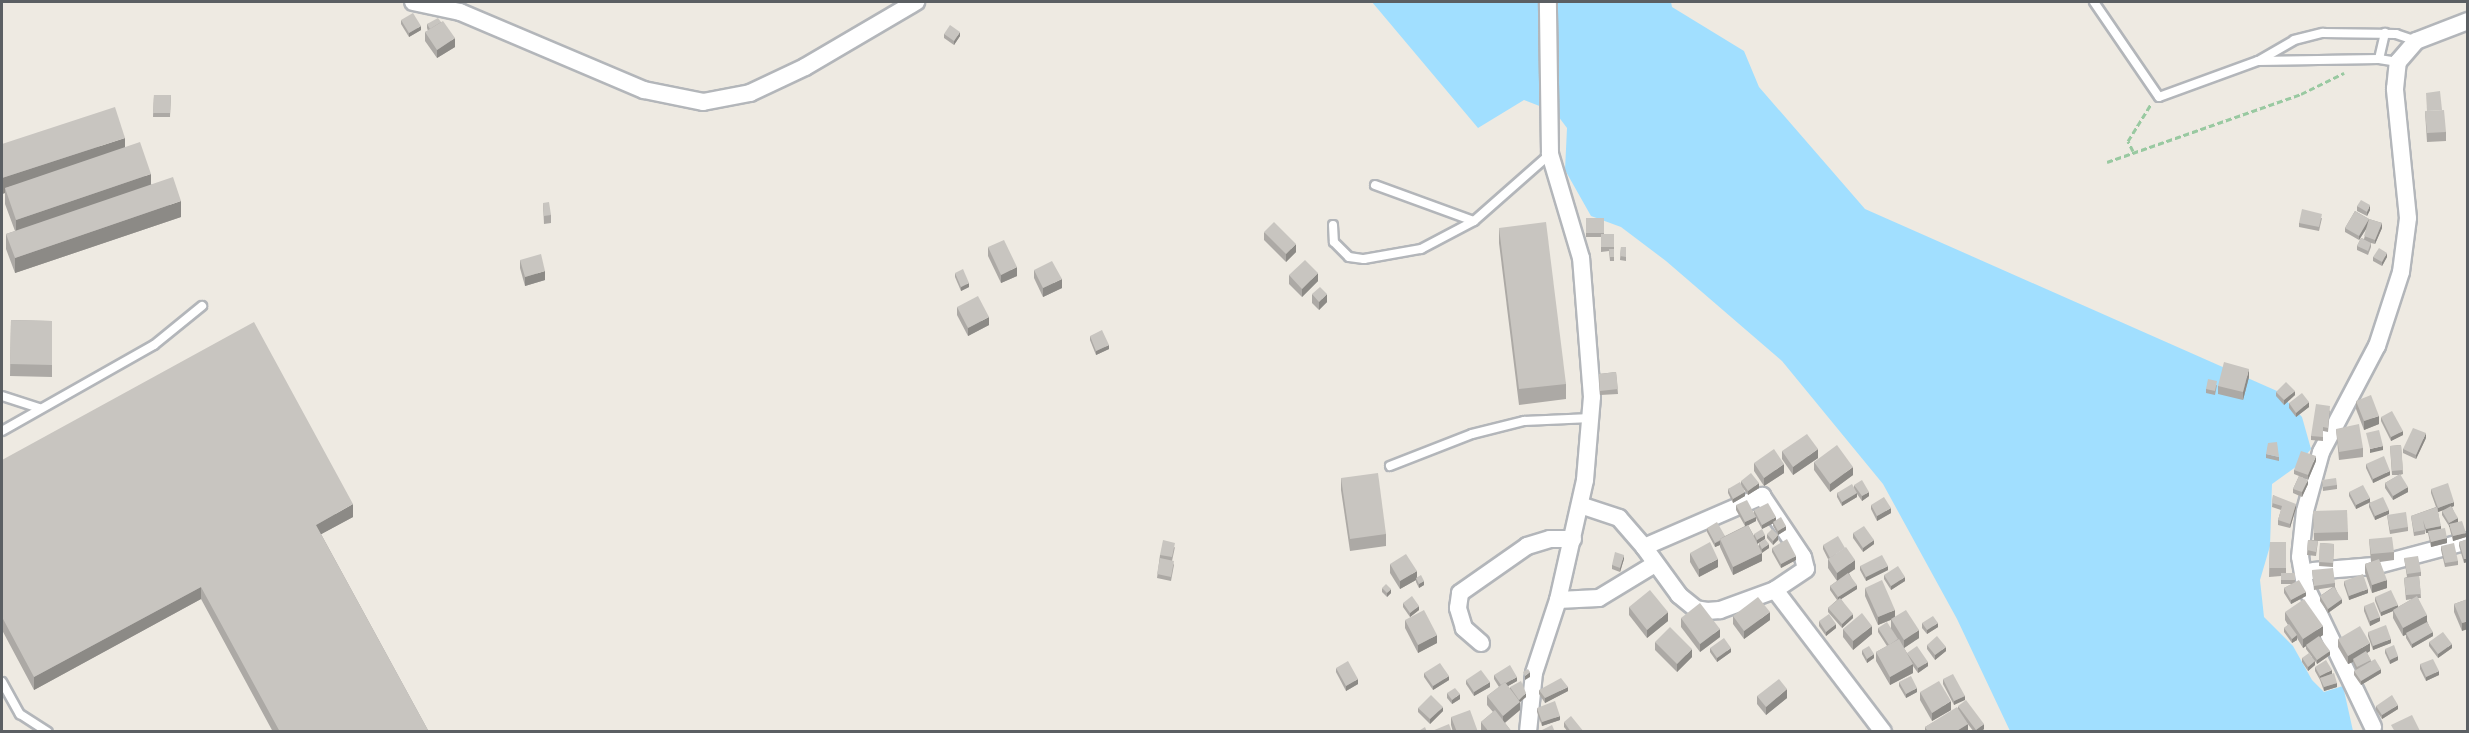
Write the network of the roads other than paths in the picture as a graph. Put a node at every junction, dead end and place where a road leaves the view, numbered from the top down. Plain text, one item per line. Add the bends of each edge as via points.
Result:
1 (413, 2) edge
2 (916, 2) edge
3 (1548, 2) edge
4 (2094, 2) edge
5 (2468, 21) edge
6 (2385, 33) junction
7 (2416, 41) junction
8 (2379, 59) junction
9 (2258, 61) junction
10 (2398, 62) junction
11 (1550, 153) junction
12 (1375, 185) dead end
13 (1474, 221) junction
14 (1333, 225) dead end
15 (202, 306) dead end
16 (2, 396) edge
17 (39, 408) junction
18 (1592, 418) junction
19 (2, 431) edge
20 (1390, 466) dead end
21 (1580, 505) junction
22 (1573, 539) junction
23 (2468, 541) edge
24 (1644, 547) junction
25 (1655, 564) junction
26 (2302, 572) junction
27 (1775, 590) junction
28 (1557, 600) junction
29 (1482, 643) dead end
30 (2, 682) edge
31 (2373, 727) dead end
32 (48, 732) edge
33 (1528, 732) edge
34 (1883, 732) edge

1 - 2 street via 469,15 644,90 703,102 750,93 805,67
3 - 11 street
4 - 9 lane via 2159,97
5 - 7 street
6 - 7 lane
6 - 8 lane
6 - 9 lane via 2308,35
7 - 10 street
8 - 9 lane
8 - 10 lane
10 - 26 street via 2395,89 2408,218 2404,260 2377,346 2331,430 2313,473 2305,511
11 - 13 lane
11 - 18 street via 1581,258 1591,349
12 - 13 lane
13 - 14 lane via 1421,249 1364,259 1349,257 1338,248
15 - 17 lane via 154,345
16 - 17 lane
17 - 19 lane
18 - 20 lane via 1524,421 1472,434
18 - 21 street
21 - 22 street
21 - 24 street via 1619,518
22 - 28 street
22 - 29 street via 1550,539 1527,546 1460,593 1458,608 1464,628
23 - 26 street via 2374,566
24 - 25 street
24 - 27 street via 1762,496 1770,502 1806,563 1803,574
25 - 27 street via 1688,603 1707,611
25 - 28 street via 1599,598
26 - 31 street via 2322,626
27 - 34 street
28 - 33 street via 1534,673
30 - 32 lane via 20,714

